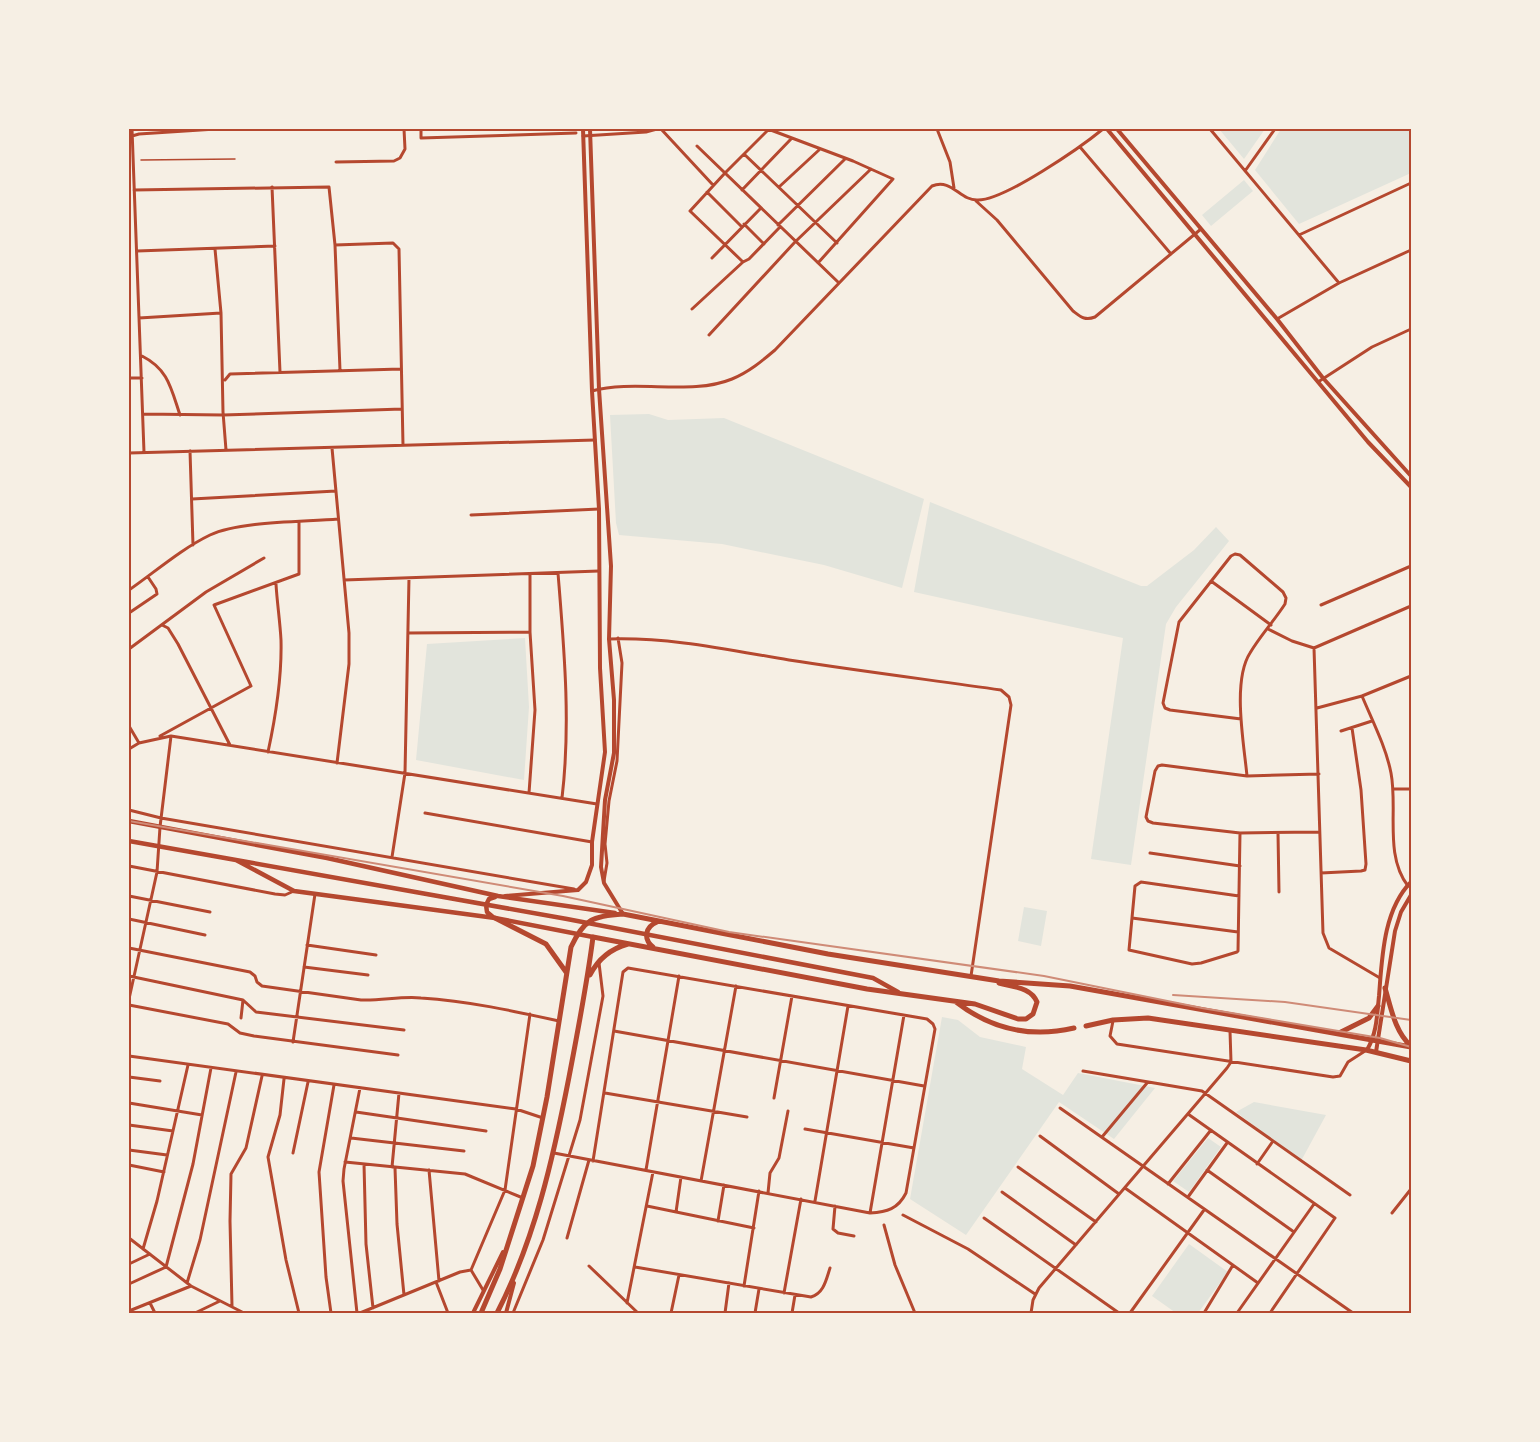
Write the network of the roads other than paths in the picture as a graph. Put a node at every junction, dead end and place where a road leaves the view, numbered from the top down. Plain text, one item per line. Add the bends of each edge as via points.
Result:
1 (132, 129) edge
2 (216, 129) edge
3 (404, 129) edge
4 (421, 129) edge
5 (492, 129) edge
6 (583, 129) edge
7 (659, 129) edge
8 (768, 129) edge
9 (937, 129) edge
10 (1105, 129) edge
11 (1117, 129) edge
12 (1210, 129) edge
13 (1275, 129) edge
14 (164, 131) edge
15 (590, 131) edge
16 (576, 133) dead end
17 (492, 135) junction
18 (132, 136) junction
19 (583, 136) junction
20 (792, 139) junction
21 (697, 146) dead end
22 (1080, 147) junction
23 (819, 150) junction
24 (744, 154) junction
25 (235, 159) dead end
26 (845, 159) junction
27 (141, 160) dead end
28 (336, 162) dead end
29 (871, 169) junction
30 (761, 170) junction
31 (1245, 171) junction
32 (725, 173) junction
33 (1411, 183) edge
34 (713, 185) junction
35 (272, 187) junction
36 (779, 187) junction
37 (954, 188) junction
38 (135, 190) junction
39 (742, 190) junction
40 (706, 192) junction
41 (976, 201) junction
42 (798, 205) junction
43 (761, 208) junction
44 (816, 222) junction
45 (743, 226) junction
46 (779, 226) junction
47 (1201, 229) junction
48 (1195, 235) junction
49 (1299, 235) junction
50 (795, 242) junction
51 (837, 243) junction
52 (764, 244) junction
53 (335, 245) junction
54 (724, 245) junction
55 (275, 246) junction
56 (215, 249) junction
57 (1411, 250) edge
58 (137, 251) junction
59 (1171, 254) junction
60 (1223, 255) junction
61 (712, 258) dead end
62 (1216, 260) junction
63 (742, 262) junction
64 (818, 263) junction
65 (839, 283) junction
66 (1339, 283) junction
67 (1262, 300) junction
68 (1253, 305) junction
69 (692, 309) dead end
70 (221, 313) junction
71 (139, 318) junction
72 (1277, 319) junction
73 (1411, 329) edge
74 (709, 335) dead end
75 (141, 356) junction
76 (401, 369) junction
77 (340, 370) junction
78 (280, 372) junction
79 (129, 378) edge
80 (142, 378) junction
81 (1323, 378) junction
82 (224, 382) junction
83 (1318, 382) junction
84 (599, 389) junction
85 (592, 391) junction
86 (402, 409) junction
87 (143, 414) junction
88 (180, 415) junction
89 (223, 415) junction
90 (595, 440) junction
91 (403, 445) junction
92 (332, 447) junction
93 (226, 450) junction
94 (190, 451) junction
95 (144, 452) junction
96 (129, 453) edge
97 (1411, 476) edge
98 (1411, 487) edge
99 (336, 491) junction
100 (192, 499) junction
101 (599, 509) junction
102 (471, 515) dead end
103 (338, 519) junction
104 (299, 522) junction
105 (193, 545) junction
106 (264, 558) dead end
107 (1411, 566) edge
108 (599, 571) junction
109 (558, 573) junction
110 (530, 574) junction
111 (148, 577) junction
112 (409, 578) junction
113 (344, 580) junction
114 (1211, 581) junction
115 (276, 583) junction
116 (129, 590) edge
117 (1321, 605) dead end
118 (1411, 606) edge
119 (129, 613) edge
120 (162, 625) junction
121 (1269, 627) junction
122 (530, 632) junction
123 (408, 633) junction
124 (618, 638) junction
125 (609, 639) junction
126 (1314, 648) junction
127 (129, 649) edge
128 (1411, 676) edge
129 (1362, 696) junction
130 (210, 707) junction
131 (1317, 708) junction
132 (1241, 719) junction
133 (1372, 721) junction
134 (129, 726) edge
135 (1352, 728) junction
136 (1341, 730) dead end
137 (171, 736) junction
138 (156, 739) junction
139 (139, 743) junction
140 (230, 746) junction
141 (129, 749) edge
142 (268, 752) junction
143 (337, 763) junction
144 (405, 773) junction
145 (1319, 774) junction
146 (1247, 776) junction
147 (1393, 789) junction
148 (1411, 789) edge
149 (529, 793) junction
150 (562, 799) junction
151 (597, 804) junction
152 (129, 810) edge
153 (425, 813) dead end
154 (161, 818) junction
155 (129, 821) edge
156 (160, 827) junction
157 (1319, 832) junction
158 (1240, 833) junction
159 (1278, 833) junction
160 (129, 841) edge
161 (592, 842) junction
162 (159, 846) junction
163 (1150, 854) dead end
164 (392, 858) junction
165 (236, 860) junction
166 (592, 865) junction
167 (129, 866) edge
168 (1239, 866) junction
169 (601, 867) junction
170 (157, 872) junction
171 (1321, 873) junction
172 (604, 881) junction
173 (1409, 884) edge
174 (578, 890) junction
175 (294, 891) junction
176 (1279, 892) dead end
177 (315, 894) junction
178 (1411, 895) edge
179 (129, 896) edge
180 (498, 896) junction
181 (1239, 896) junction
182 (151, 901) junction
183 (210, 912) dead end
184 (623, 914) junction
185 (495, 918) junction
186 (1132, 918) junction
187 (129, 919) edge
188 (662, 922) junction
189 (146, 923) junction
190 (1238, 932) junction
191 (578, 934) junction
192 (205, 935) dead end
193 (593, 937) junction
194 (629, 943) junction
195 (307, 945) junction
196 (129, 948) edge
197 (657, 949) junction
198 (140, 951) junction
199 (376, 955) dead end
200 (598, 961) junction
201 (304, 967) junction
202 (566, 972) junction
203 (368, 975) dead end
204 (129, 976) edge
205 (679, 976) junction
206 (971, 976) junction
207 (134, 977) junction
208 (1380, 978) junction
209 (587, 983) junction
210 (736, 986) junction
211 (1385, 988) junction
212 (300, 992) junction
213 (898, 992) junction
214 (792, 996) junction
215 (129, 999) edge
216 (243, 1000) junction
217 (955, 1001) junction
218 (129, 1005) edge
219 (848, 1006) junction
220 (1378, 1006) junction
221 (530, 1014) junction
222 (903, 1015) junction
223 (297, 1016) junction
224 (241, 1017) dead end
225 (1113, 1020) junction
226 (559, 1021) junction
227 (1086, 1026) dead end
228 (1074, 1028) dead end
229 (404, 1030) dead end
230 (614, 1031) junction
231 (1230, 1031) junction
232 (1340, 1033) junction
233 (1375, 1039) junction
234 (669, 1040) junction
235 (293, 1042) junction
236 (1411, 1047) edge
237 (725, 1049) junction
238 (1366, 1050) junction
239 (1376, 1052) junction
240 (398, 1055) dead end
241 (129, 1056) edge
242 (781, 1059) junction
243 (1411, 1061) edge
244 (1231, 1062) junction
245 (188, 1065) junction
246 (211, 1068) junction
247 (837, 1070) junction
248 (1083, 1071) dead end
249 (236, 1072) junction
250 (262, 1076) junction
251 (129, 1077) edge
252 (284, 1079) junction
253 (892, 1080) junction
254 (160, 1082) dead end
255 (308, 1082) junction
256 (1147, 1082) junction
257 (334, 1085) junction
258 (924, 1086) junction
259 (360, 1088) junction
260 (1206, 1092) junction
261 (399, 1093) junction
262 (605, 1093) junction
263 (774, 1098) dead end
264 (658, 1102) junction
265 (129, 1103) edge
266 (1060, 1108) dead end
267 (516, 1109) junction
268 (178, 1110) junction
269 (788, 1111) dead end
270 (356, 1112) junction
271 (714, 1112) junction
272 (1188, 1114) junction
273 (202, 1115) junction
274 (398, 1118) junction
275 (543, 1118) junction
276 (747, 1118) dead end
277 (129, 1125) edge
278 (805, 1129) dead end
279 (1211, 1130) junction
280 (173, 1131) junction
281 (486, 1131) dead end
282 (826, 1131) junction
283 (1040, 1136) dead end
284 (1102, 1137) junction
285 (351, 1138) junction
286 (1274, 1140) junction
287 (882, 1142) junction
288 (395, 1143) junction
289 (1228, 1143) junction
290 (914, 1148) junction
291 (129, 1150) edge
292 (465, 1151) dead end
293 (293, 1153) dead end
294 (554, 1153) junction
295 (167, 1155) junction
296 (568, 1156) junction
297 (591, 1160) junction
298 (345, 1162) junction
299 (364, 1164) junction
300 (1257, 1164) junction
301 (129, 1166) edge
302 (1143, 1166) junction
303 (394, 1167) junction
304 (1018, 1167) dead end
305 (429, 1170) junction
306 (646, 1170) junction
307 (1207, 1170) junction
308 (164, 1172) junction
309 (653, 1172) junction
310 (681, 1177) junction
311 (701, 1181) junction
312 (1168, 1184) junction
313 (724, 1185) junction
314 (1125, 1188) junction
315 (1411, 1189) edge
316 (505, 1190) junction
317 (759, 1191) junction
318 (1002, 1192) dead end
319 (768, 1193) junction
320 (1119, 1194) junction
321 (1350, 1195) dead end
322 (1188, 1197) junction
323 (523, 1198) junction
324 (801, 1199) junction
325 (815, 1202) junction
326 (1314, 1204) junction
327 (646, 1206) junction
328 (835, 1206) junction
329 (1204, 1209) junction
330 (676, 1212) junction
331 (870, 1213) junction
332 (1392, 1213) dead end
333 (903, 1215) dead end
334 (984, 1218) dead end
335 (718, 1221) junction
336 (1096, 1222) junction
337 (884, 1225) dead end
338 (754, 1228) junction
339 (1294, 1232) junction
340 (1188, 1233) junction
341 (854, 1236) dead end
342 (129, 1238) edge
343 (567, 1238) dead end
344 (1076, 1245) junction
345 (506, 1246) junction
346 (143, 1249) junction
347 (150, 1254) junction
348 (1274, 1259) junction
349 (129, 1264) edge
350 (1233, 1265) junction
351 (589, 1266) dead end
352 (166, 1267) junction
353 (635, 1267) junction
354 (830, 1268) dead end
355 (1056, 1268) junction
356 (471, 1270) junction
357 (679, 1275) junction
358 (1297, 1275) junction
359 (514, 1279) junction
360 (438, 1281) junction
361 (187, 1283) junction
362 (729, 1283) junction
363 (1258, 1283) junction
364 (129, 1284) edge
365 (191, 1286) junction
366 (744, 1286) junction
367 (759, 1288) junction
368 (483, 1290) junction
369 (784, 1293) junction
370 (1036, 1294) junction
371 (404, 1295) junction
372 (795, 1295) junction
373 (221, 1300) junction
374 (150, 1303) junction
375 (627, 1303) junction
376 (232, 1306) junction
377 (373, 1308) junction
378 (130, 1312) edge
379 (155, 1313) edge
380 (195, 1313) edge
381 (244, 1313) edge
382 (299, 1313) edge
383 (331, 1313) edge
384 (358, 1313) edge
385 (448, 1313) edge
386 (473, 1313) edge
387 (481, 1313) edge
388 (497, 1313) edge
389 (506, 1313) edge
390 (513, 1313) edge
391 (638, 1313) edge
392 (671, 1313) edge
393 (725, 1313) edge
394 (755, 1313) edge
395 (792, 1313) edge
396 (915, 1313) edge
397 (1031, 1313) edge
398 (1119, 1313) edge
399 (1130, 1313) edge
400 (1204, 1313) edge
401 (1237, 1313) edge
402 (1270, 1313) edge
403 (1353, 1313) edge

1 - 18 street
2 - 14 street
3 - 28 street via 405,149 400,159
4 - 17 street via 421,138
5 - 17 street
6 - 19 street
7 - 15 street
7 - 34 street
8 - 20 street
8 - 24 street
9 - 37 street via 950,162
10 - 22 street
10 - 48 street
11 - 47 street
12 - 31 street
13 - 31 street
14 - 18 street
15 - 19 street
15 - 84 street
16 - 17 street
18 - 38 street
19 - 85 street
20 - 23 street
20 - 30 street
21 - 32 street
22 - 41 street via 1007,190
22 - 59 street
23 - 26 street
23 - 36 street
24 - 30 street
24 - 32 street
25 - 27 lane
26 - 29 street
26 - 42 street
29 - 44 street
29 - 51 street via 893,179
30 - 36 street
30 - 39 street
31 - 49 street
32 - 34 street
32 - 39 street
33 - 49 street
34 - 40 street
35 - 38 street
35 - 53 street via 329,188
35 - 55 street
36 - 42 street
37 - 41 street via 966,199
37 - 65 street via 945,184 932,186
38 - 58 street
39 - 43 street
40 - 45 street
40 - 54 street via 690,213
41 - 59 street via 997,220 1073,311 1088,320
42 - 44 street
42 - 46 street
43 - 45 street
43 - 46 street
44 - 50 street
44 - 51 street
45 - 52 street
45 - 54 street
46 - 50 street
46 - 52 street
47 - 48 street
47 - 60 street
48 - 59 street
48 - 62 street
49 - 66 street
50 - 64 street
50 - 74 street
51 - 64 street
52 - 63 street
53 - 76 street via 397,245
53 - 77 street
54 - 61 street
54 - 63 street
55 - 56 street
55 - 78 street
56 - 58 street
56 - 70 street
57 - 66 street
58 - 71 street
60 - 62 street
60 - 67 street
62 - 68 street
63 - 69 street
64 - 65 street
65 - 84 street via 775,350 731,380 698,386
66 - 72 street
67 - 68 street
67 - 72 street
68 - 83 street
70 - 71 street
70 - 82 street
71 - 75 street
72 - 81 street
73 - 81 street via 1372,347
75 - 80 street
75 - 88 street via 154,362 169,381
76 - 77 street
76 - 86 street
77 - 78 street
78 - 82 street via 231,374
79 - 80 street
80 - 87 street
81 - 83 street
81 - 97 street
82 - 89 street
83 - 98 street
84 - 85 street
84 - 125 street via 611,566
85 - 90 street
86 - 89 street
86 - 91 street
87 - 88 street
87 - 95 street
88 - 89 street
89 - 93 street
90 - 91 street
90 - 101 street
91 - 92 street
92 - 93 street
92 - 99 street
93 - 94 street
94 - 95 street
94 - 100 street
95 - 96 street
99 - 100 street
99 - 103 street
100 - 105 street
101 - 102 street
101 - 108 street
103 - 104 street
103 - 113 street
104 - 105 street via 238,527 211,534
104 - 115 street via 299,574
105 - 111 street
106 - 120 street via 206,592
107 - 117 street
108 - 109 street
108 - 151 street via 604,752
109 - 110 street
109 - 150 street via 566,679
110 - 112 street
110 - 122 street
111 - 116 street
111 - 119 street via 157,594
112 - 113 street
112 - 123 street
113 - 143 street via 349,664
114 - 121 street
114 - 121 street via 1231,556 1240,555 1286,598
114 - 132 street via 1179,622 1163,704 1170,710
115 - 130 street via 214,604 251,686
115 - 142 street via 280,666
118 - 126 street
120 - 127 street
120 - 130 street via 172,634
121 - 126 street
121 - 132 street via 1244,666
122 - 123 street
122 - 149 street via 535,710
123 - 144 street
124 - 125 street
124 - 172 street via 622,663 617,761 609,801
124 - 206 street via 681,641 1001,690 1009,697 1011,705
125 - 169 street via 614,753 605,800
126 - 131 street
128 - 129 street
129 - 131 street
129 - 133 street
130 - 138 street
130 - 140 street
131 - 145 street
132 - 146 street
133 - 135 street
133 - 147 street
134 - 139 street
135 - 136 street
135 - 171 street via 1364,814 1365,870
137 - 138 street
137 - 140 street
137 - 154 street
138 - 139 street
139 - 141 street
140 - 142 street
142 - 143 street
143 - 144 street
144 - 149 street
144 - 164 street
145 - 146 street
145 - 157 street
146 - 158 street via 1158,766 1146,817 1153,823
147 - 148 street
147 - 173 street via 1396,860 1400,875
149 - 150 street
150 - 151 street
151 - 161 street
152 - 154 street
153 - 161 street
154 - 156 street
154 - 164 street
155 - 156 main road
156 - 162 street
156 - 180 main road via 327,858
157 - 159 street
157 - 171 street
158 - 159 street
158 - 168 street
159 - 176 street
160 - 162 main road
161 - 166 street
162 - 165 main road
162 - 170 street
163 - 168 street
164 - 174 street
165 - 175 main road
165 - 213 main road via 873,978
166 - 169 street
166 - 174 street via 586,882
167 - 170 street
168 - 181 street
169 - 172 street
170 - 175 street via 285,896
170 - 182 street
171 - 208 street via 1323,933 1329,948
172 - 184 street
173 - 208 street via 1392,910
174 - 180 street
175 - 177 main road
177 - 185 main road
177 - 195 street
178 - 211 street via 1398,920
179 - 182 street
180 - 184 main road
180 - 185 main road via 486,905 487,912
181 - 186 street via 1141,882 1135,886
181 - 190 street
182 - 183 street
182 - 189 street
184 - 188 main road
184 - 191 main road via 590,920
185 - 191 main road
185 - 202 main road via 546,944
186 - 190 street
186 - 190 street via 1129,950 1191,964 1236,953
187 - 189 street
188 - 197 main road via 651,925 647,931 648,942
188 - 206 main road
189 - 192 street
189 - 198 street
191 - 193 main road
191 - 202 main road
193 - 194 main road
193 - 209 main road
194 - 197 main road
194 - 200 main road
195 - 199 street
195 - 201 street
196 - 198 street
197 - 213 main road
198 - 207 street
198 - 212 street via 250,972 259,984
200 - 209 main road
200 - 296 street via 603,996 580,1120
201 - 203 street
201 - 212 street
202 - 226 main road
204 - 207 street
205 - 210 street
205 - 230 street via 625,969
205 - 234 street
206 - 217 main road via 1030,992 1035,998 1035,1011 1022,1020
206 - 232 main road via 1070,986
207 - 215 street
207 - 216 street
208 - 220 street
209 - 294 main road
210 - 214 street
210 - 237 street
211 - 233 street
211 - 236 main road via 1403,1038
212 - 221 street via 377,1001 423,998
212 - 223 street
213 - 217 main road
214 - 219 street
214 - 242 street
216 - 223 street via 256,1012
216 - 224 street
217 - 228 main road via 1005,1028 1040,1033
218 - 235 street via 228,1024 240,1033
219 - 222 street
219 - 247 street
220 - 232 main road via 1369,1018
220 - 233 street
221 - 226 street
221 - 267 street
222 - 253 street
222 - 258 street via 927,1019 935,1029
223 - 229 street
223 - 235 street
225 - 227 main road
225 - 231 main road via 1148,1018
225 - 244 street via 1110,1036 1117,1044
226 - 275 main road
230 - 234 street
230 - 262 street
231 - 238 main road
231 - 244 street
232 - 233 main road
233 - 236 main road
233 - 238 street
233 - 239 street
234 - 237 street
234 - 264 street
235 - 240 street
237 - 242 street
237 - 271 street
238 - 239 main road
238 - 244 street via 1348,1062 1340,1076 1333,1077
239 - 243 main road
241 - 245 street
242 - 247 street
242 - 263 street
244 - 260 street
245 - 246 street
245 - 268 street
246 - 249 street
246 - 273 street
247 - 253 street
247 - 282 street
248 - 256 street
249 - 250 street
249 - 361 street
250 - 252 street
250 - 376 street via 246,1148 231,1174
251 - 254 street
252 - 255 street
252 - 382 street via 280,1115 268,1157
253 - 258 street
253 - 287 street
255 - 257 street
255 - 293 street
256 - 260 street
256 - 284 street
257 - 259 street
257 - 383 street via 319,1172
258 - 290 street
259 - 261 street
259 - 270 street
260 - 272 street
260 - 286 street
261 - 267 street
261 - 274 street
262 - 264 street
262 - 297 street
264 - 271 street
264 - 306 street
265 - 268 street
266 - 284 street
267 - 275 street
267 - 316 street
268 - 273 street
268 - 280 street
269 - 319 street
270 - 274 street
270 - 285 street
271 - 276 street
271 - 311 street
272 - 279 street
272 - 302 street
273 - 352 street
274 - 281 street
274 - 288 street
275 - 323 main road
277 - 280 street
278 - 282 street
279 - 289 street
279 - 312 street
280 - 295 street
282 - 287 street
282 - 325 street
283 - 320 street
284 - 302 street
285 - 288 street
285 - 298 street
286 - 300 street
286 - 321 street
287 - 290 street
287 - 331 street
288 - 292 street
288 - 303 street
289 - 300 street
289 - 307 street
290 - 331 street via 902,1200 894,1208
291 - 295 street
294 - 296 street
294 - 359 main road via 528,1246
295 - 308 street
296 - 297 street
296 - 390 street via 543,1240
297 - 306 street
297 - 343 street
298 - 299 street
298 - 384 street via 344,1198
299 - 303 street
299 - 377 street
300 - 326 street
301 - 308 street
302 - 312 street
302 - 314 street
303 - 305 street
303 - 371 street
304 - 336 street
305 - 316 street via 465,1174
305 - 360 street
306 - 309 street
307 - 322 street
307 - 339 street
308 - 346 street
309 - 310 street
309 - 327 street
310 - 311 street
310 - 330 street
311 - 313 street
312 - 322 street
313 - 317 street
313 - 335 street
314 - 320 street
314 - 340 street
315 - 332 street
316 - 323 street
316 - 356 street
317 - 319 street
317 - 338 street
318 - 344 street
319 - 324 street
320 - 336 street
322 - 329 street
323 - 345 main road
324 - 325 street
324 - 369 street
325 - 328 street
326 - 339 street
326 - 358 street via 1336,1219
327 - 330 street
327 - 353 street
328 - 331 street
328 - 341 street via 833,1228
329 - 340 street
329 - 348 street
330 - 335 street
333 - 370 street via 968,1249
334 - 355 street
335 - 338 street
336 - 344 street
337 - 396 street
338 - 366 street
339 - 348 street
340 - 350 street
340 - 399 street
342 - 346 street
344 - 355 street
345 - 368 street
345 - 387 main road
346 - 347 street
347 - 349 street
347 - 352 street
348 - 358 street
348 - 363 street
350 - 363 street
350 - 400 street
351 - 375 street
352 - 361 street
352 - 364 street
353 - 357 street
353 - 375 street
354 - 372 street via 817,1295
355 - 370 street
355 - 398 street
356 - 360 street
356 - 368 street
357 - 362 street
357 - 392 street
358 - 402 street
358 - 403 street
359 - 388 main road
359 - 389 street
360 - 371 street
360 - 385 street
361 - 365 street
362 - 366 street
362 - 393 street
363 - 401 street
365 - 373 street
365 - 374 street
366 - 367 street
367 - 369 street
367 - 394 street
368 - 386 street
369 - 372 street
370 - 397 street
371 - 377 street
372 - 395 street
373 - 376 street
373 - 380 street
374 - 378 street
374 - 379 street
375 - 391 street
376 - 381 street
377 - 384 street

